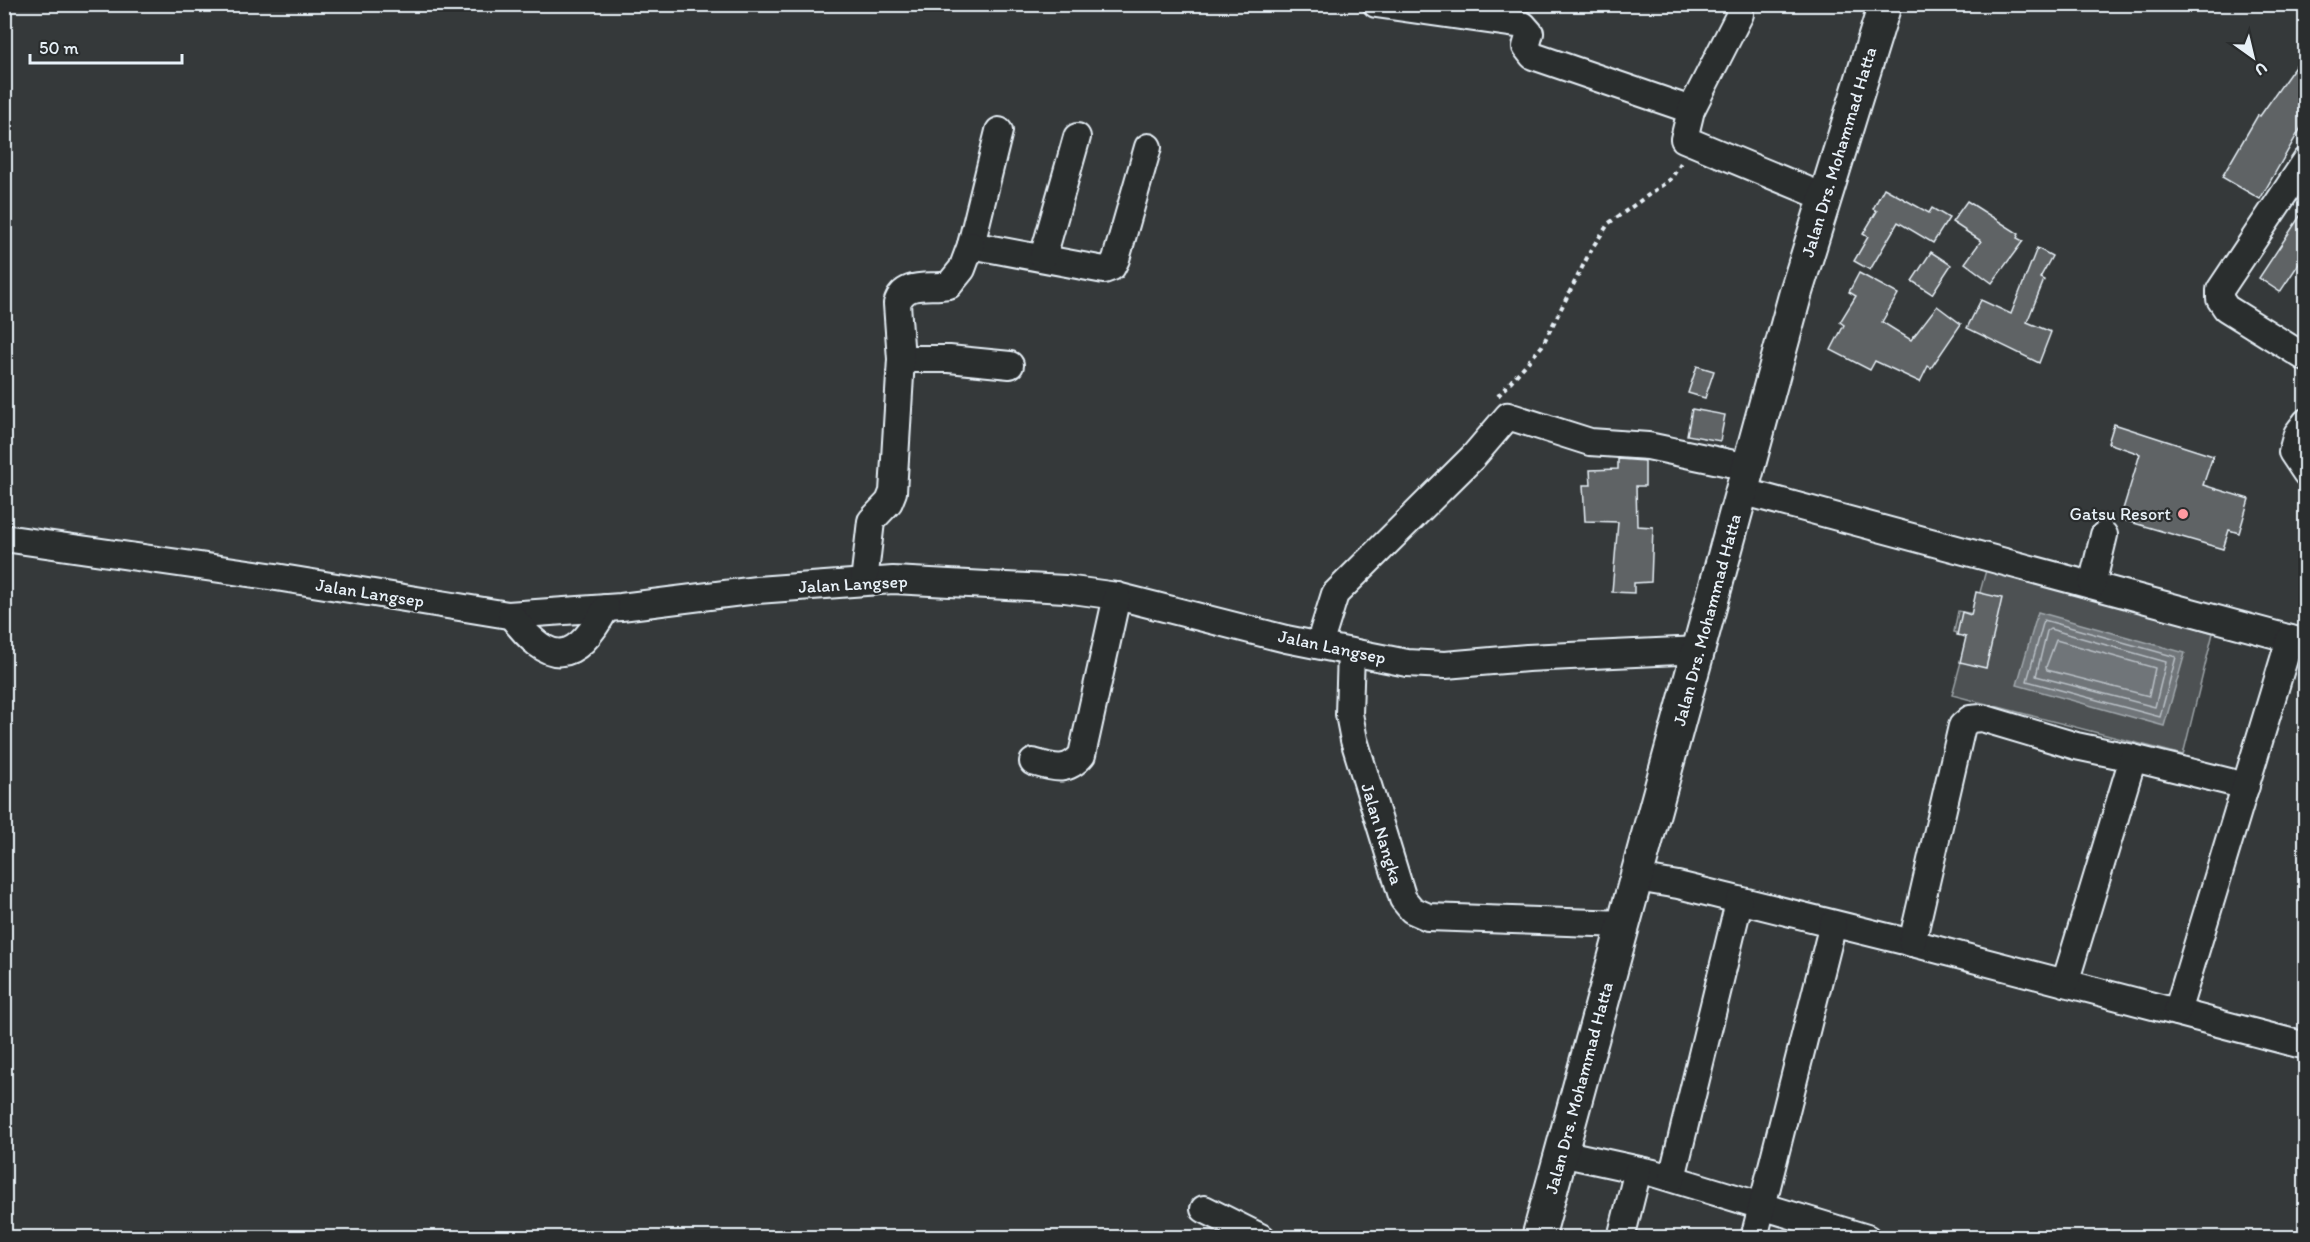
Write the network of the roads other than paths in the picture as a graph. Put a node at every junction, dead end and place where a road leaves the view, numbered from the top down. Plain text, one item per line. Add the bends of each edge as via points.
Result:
1 (1376, 4) edge
2 (1737, 4) edge
3 (1880, 6) edge
4 (1691, 110) junction
5 (999, 131) dead end
6 (1077, 137) dead end
7 (1148, 147) dead end
8 (2306, 161) edge
9 (1824, 197) junction
10 (971, 245) junction
11 (1043, 257) junction
12 (2306, 358) edge
13 (901, 359) junction
14 (1010, 365) dead end
15 (2306, 422) edge
16 (2306, 474) edge
17 (1744, 479) junction
18 (2104, 534) dead end
19 (4, 538) edge
20 (864, 582) junction
21 (2092, 585) junction
22 (1117, 596) junction
23 (606, 608) junction
24 (511, 615) junction
25 (2298, 641) edge
26 (1319, 645) junction
27 (1700, 650) junction
28 (1351, 652) junction
29 (2133, 758) junction
30 (1033, 762) dead end
31 (2246, 786) junction
32 (1636, 878) junction
33 (1739, 902) junction
34 (1624, 924) junction
35 (1833, 924) junction
36 (1912, 942) junction
37 (2065, 983) junction
38 (2177, 1012) junction
39 (2306, 1046) edge
40 (1561, 1153) junction
41 (1638, 1170) junction
42 (1672, 1178) junction
43 (1762, 1206) junction
44 (1204, 1209) dead end
45 (1262, 1238) edge
46 (1538, 1238) edge
47 (1621, 1238) edge
48 (1754, 1238) edge
49 (1867, 1238) edge

1 - 4 street via 1523,25 1530,33 1526,47 1533,56
2 - 4 street via 1740,14
3 - 9 main road, Jalan Drs. Mohammad Hatta
4 - 9 street via 1695,144
5 - 10 street
6 - 11 street
7 - 11 street via 1112,267 1104,270
8 - 12 street via 2220,290 2226,308
9 - 17 main road, Jalan Drs. Mohammad Hatta
10 - 11 street
10 - 13 street via 962,269 949,285 912,286 900,296 897,304
13 - 14 street
13 - 20 street via 893,492 871,521
15 - 16 street via 2297,434 2292,452
17 - 21 street
17 - 26 street via 1648,446 1590,442 1508,416 1473,458 1335,594
17 - 27 main road, Jalan Drs. Mohammad Hatta
18 - 21 street
19 - 24 street, Jalan Langsep
20 - 22 street, Jalan Langsep via 996,585
20 - 23 street, Jalan Langsep
21 - 25 street
22 - 26 street, Jalan Langsep
22 - 30 street via 1082,755 1073,765 1059,769
23 - 24 street, Jalan Langsep
23 - 24 street via 579,645 565,652 537,646
25 - 31 street
26 - 28 street, Jalan Langsep
27 - 28 street, Jalan Langsep via 1445,665 1407,663
27 - 32 main road, Jalan Drs. Mohammad Hatta
28 - 34 street, Jalan Nangka via 1348,714 1354,740 1402,899 1412,910 1428,916
29 - 31 street
29 - 36 street via 1982,718 1970,719 1962,726
29 - 37 street
31 - 38 street
32 - 33 street
32 - 34 main road, Jalan Drs. Mohammad Hatta
33 - 35 street
33 - 42 street
34 - 40 main road, Jalan Drs. Mohammad Hatta
35 - 36 street
35 - 43 street
36 - 37 street
37 - 38 street
38 - 39 street
40 - 41 street
40 - 46 main road, Jalan Drs. Mohammad Hatta
41 - 42 street
41 - 47 street
42 - 43 street
43 - 48 street
43 - 49 street
44 - 45 street

